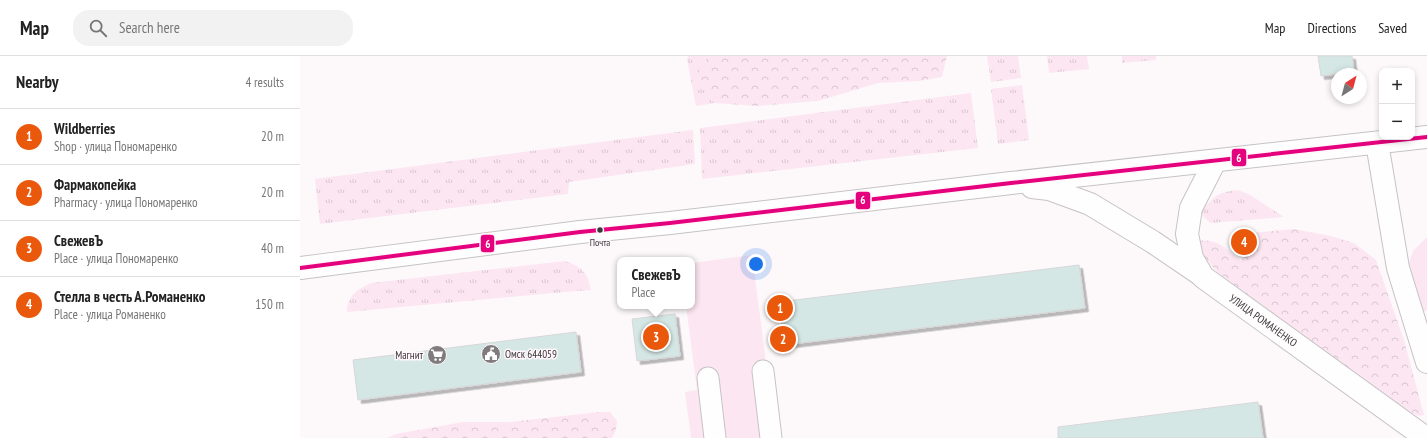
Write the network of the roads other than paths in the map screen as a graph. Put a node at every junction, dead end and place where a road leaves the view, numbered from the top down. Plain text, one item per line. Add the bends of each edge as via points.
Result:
1 (1427, 137) edge
2 (1377, 143) junction
3 (1215, 161) junction
4 (1011, 183) junction
5 (300, 268) edge
6 (1203, 277) junction
7 (1427, 362) edge
8 (763, 371) dead end
9 (708, 378) dead end
10 (715, 438) edge
11 (771, 438) edge
12 (1426, 438) edge

1 - 2 main road
2 - 3 main road
2 - 7 main road via 1398,268
3 - 4 main road
3 - 6 main road, УЛИЦА РОМАНЕНКО via 1191,208 1187,234 1192,258
4 - 5 main road via 670,224 580,232
4 - 6 main road via 1049,189 1090,204 1148,239
6 - 12 main road, УЛИЦА РОМАНЕНКО
8 - 11 street
9 - 10 street

